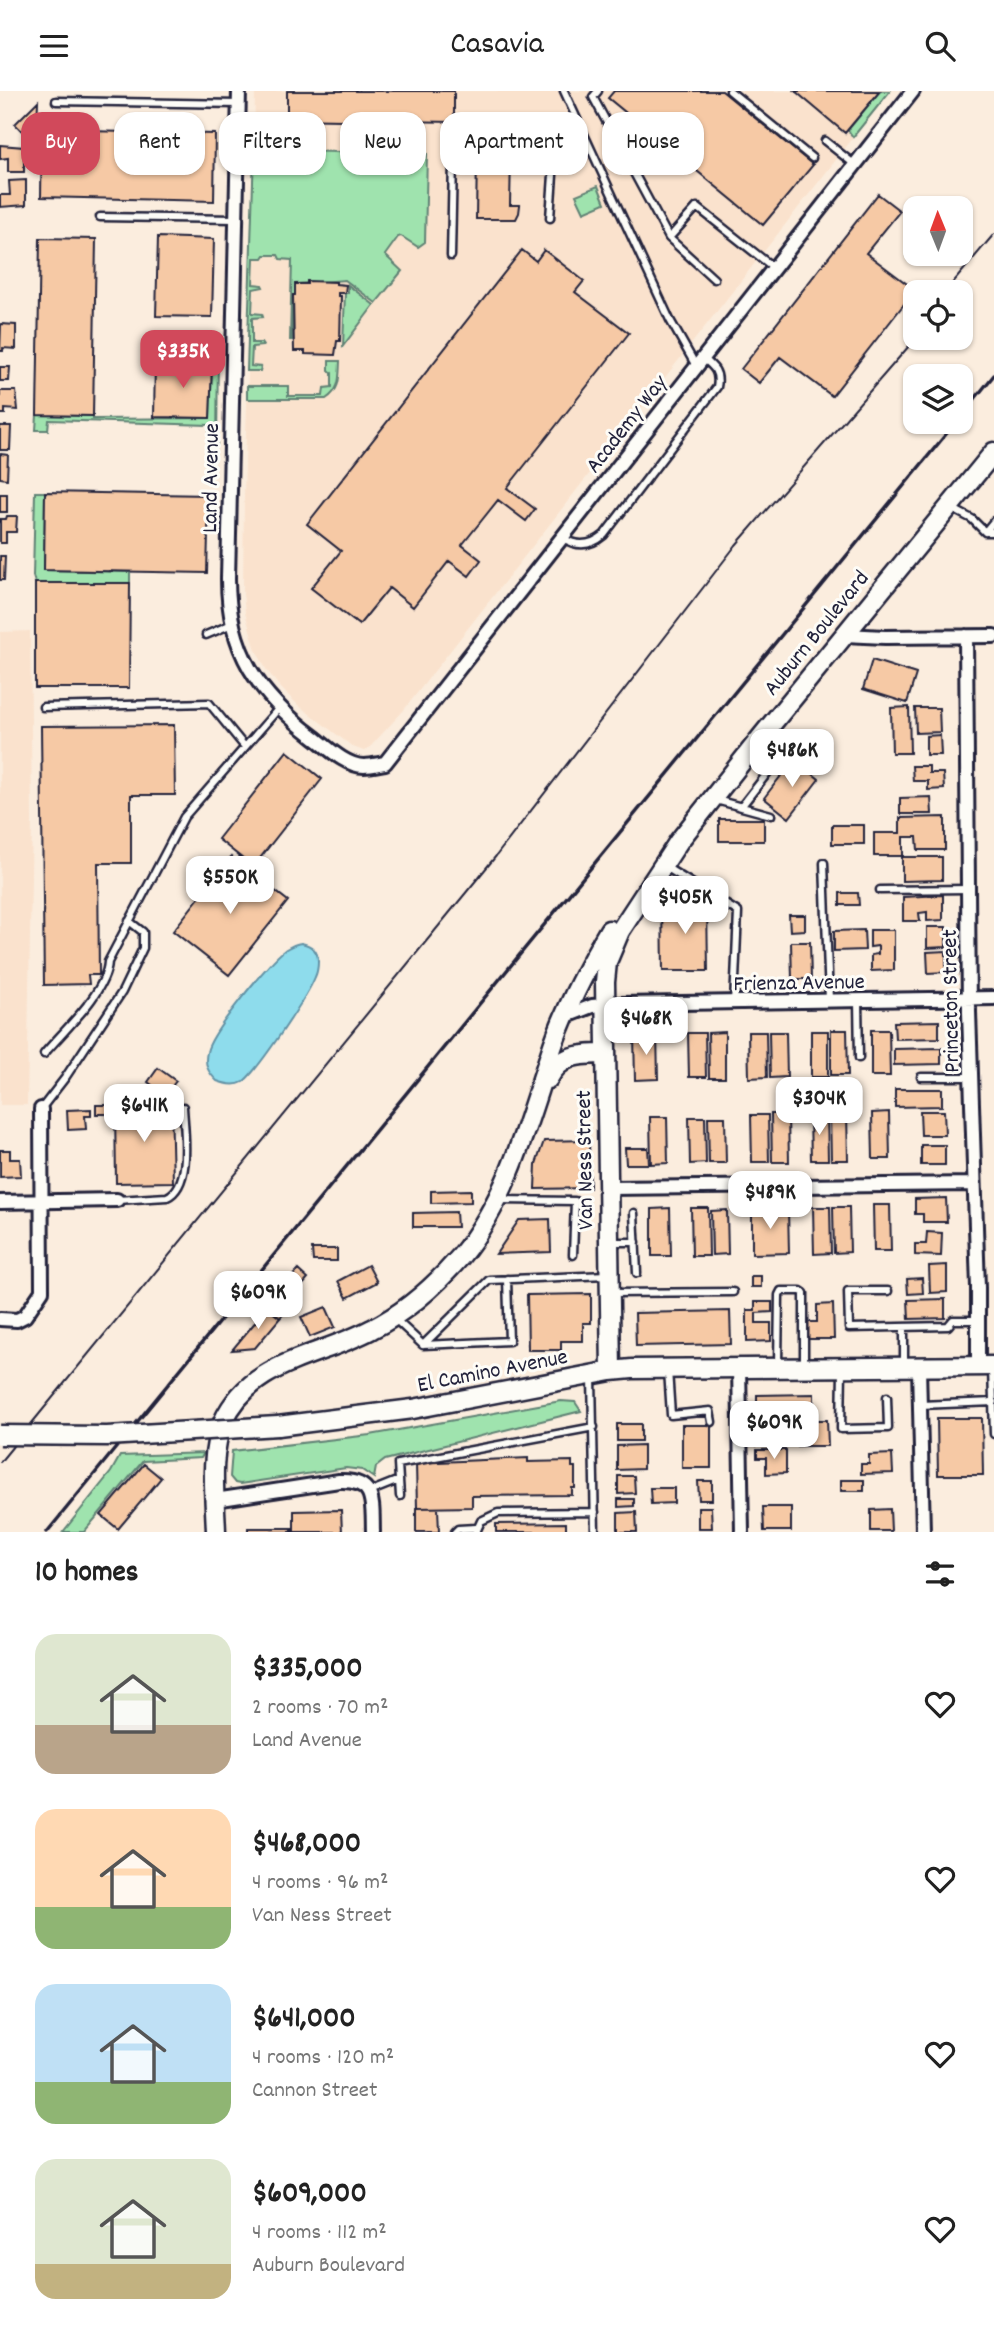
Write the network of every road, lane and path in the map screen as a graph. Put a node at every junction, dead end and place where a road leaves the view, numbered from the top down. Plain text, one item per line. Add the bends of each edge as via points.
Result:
1 (564, 91) edge
2 (598, 91) edge
3 (730, 91) edge
4 (913, 91) edge
5 (239, 97) edge
6 (56, 101) dead end
7 (825, 141) dead end
8 (812, 158) dead end
9 (854, 164) junction
10 (453, 175) edge
11 (553, 175) dead end
12 (100, 217) dead end
13 (551, 218) dead end
14 (236, 219) junction
15 (669, 238) junction
16 (451, 256) dead end
17 (774, 268) junction
18 (714, 279) dead end
19 (699, 362) junction
20 (994, 452) edge
21 (949, 507) junction
22 (994, 521) edge
23 (985, 531) junction
24 (994, 532) edge
25 (563, 537) junction
26 (232, 624) junction
27 (206, 635) dead end
28 (845, 635) junction
29 (966, 636) junction
30 (994, 636) edge
31 (43, 707) dead end
32 (279, 708) junction
33 (762, 736) junction
34 (245, 747) junction
35 (362, 767) joint
36 (711, 799) junction
37 (741, 807) junction
38 (771, 815) dead end
39 (824, 863) dead end
40 (662, 865) junction
41 (970, 889) junction
42 (880, 890) dead end
43 (631, 913) junction
44 (129, 921) junction
45 (994, 998) edge
46 (969, 999) junction
47 (829, 1001) junction
48 (858, 1001) junction
49 (734, 1003) junction
50 (605, 1005) junction
51 (564, 1017) junction
52 (44, 1054) dead end
53 (606, 1054) junction
54 (859, 1058) dead end
55 (920, 1077) dead end
56 (971, 1077) junction
57 (538, 1097) junction
58 (184, 1107) dead end
59 (41, 1109) joint
60 (974, 1184) junction
61 (608, 1188) junction
62 (117, 1200) joint
63 (498, 1200) junction
64 (41, 1201) junction
65 (0, 1202) edge
66 (634, 1213) dead end
67 (609, 1242) junction
68 (636, 1242) junction
69 (573, 1255) dead end
70 (637, 1273) dead end
71 (508, 1279) junction
72 (609, 1284) junction
73 (888, 1291) dead end
74 (733, 1292) dead end
75 (393, 1317) junction
76 (0, 1319) edge
77 (978, 1320) junction
78 (904, 1328) junction
79 (423, 1345) junction
80 (988, 1366) edge
81 (739, 1367) junction
82 (778, 1367) junction
83 (804, 1367) junction
84 (842, 1367) junction
85 (912, 1367) junction
86 (667, 1369) junction
87 (611, 1371) junction
88 (592, 1375) junction
89 (887, 1397) dead end
90 (994, 1402) edge
91 (920, 1405) junction
92 (712, 1422) dead end
93 (594, 1427) junction
94 (994, 1434) edge
95 (0, 1435) edge
96 (399, 1480) junction
97 (369, 1492) junction
98 (400, 1496) dead end
99 (215, 1500) junction
100 (595, 1512) junction
101 (476, 1530) edge
102 (216, 1532) edge
103 (373, 1532) edge
104 (456, 1532) edge
105 (594, 1532) edge
106 (741, 1532) edge
107 (923, 1532) edge

1 - 19 lane via 670,320
2 - 15 lane via 593,97
3 - 8 lane
4 - 9 street, Academy Way
5 - 6 lane
5 - 14 street, Land Avenue
7 - 9 lane
9 - 17 street, Academy Way
10 - 16 lane
11 - 13 lane
12 - 14 lane
14 - 26 street, Land Avenue via 228,587
15 - 17 lane via 697,207
15 - 18 lane
17 - 19 street, Academy Way
19 - 25 street, Academy Way
19 - 25 lane via 716,369 717,387 604,535 585,545
20 - 21 street, Auburn Boulevard
21 - 23 lane
21 - 28 street, Auburn Boulevard
22 - 23 lane
23 - 24 lane
25 - 35 street, Academy Way via 385,763
26 - 27 lane
26 - 32 street, Land Avenue via 249,670
28 - 29 street
28 - 33 street, Auburn Boulevard
29 - 30 street
29 - 41 street, Princeton Street
31 - 34 lane via 209,703
32 - 34 lane
32 - 35 street, Land Avenue via 346,760
33 - 36 street, Auburn Boulevard
33 - 37 lane via 783,753
34 - 44 lane via 184,817
36 - 37 lane
36 - 40 street, Auburn Boulevard
37 - 38 lane
39 - 47 lane
40 - 43 street, Auburn Boulevard
40 - 49 lane via 738,912
41 - 42 lane
41 - 46 street, Princeton Street
43 - 50 street, Van Ness Street via 607,962
43 - 51 street, Auburn Boulevard via 613,923
44 - 52 lane via 94,997
44 - 59 lane via 143,932 144,948 122,992
45 - 46 street, Frienza Avenue
46 - 48 street, Frienza Avenue
46 - 56 street, Princeton Street
47 - 48 street, Frienza Avenue
47 - 49 street, Frienza Avenue
48 - 54 lane
49 - 50 street, Frienza Avenue
50 - 51 street, Frienza Avenue
50 - 53 street, Van Ness Street
51 - 57 street, Auburn Boulevard
53 - 57 street, Auburn Boulevard via 573,1055 562,1061
53 - 61 street, Van Ness Street
55 - 56 lane
56 - 60 street, Princeton Street
57 - 63 street, Auburn Boulevard
58 - 62 lane via 185,1171 173,1194
59 - 64 street
60 - 61 street
60 - 77 street, Princeton Street
61 - 67 street, Van Ness Street
62 - 64 street
63 - 69 lane via 575,1201
63 - 75 street, Auburn Boulevard via 452,1266
64 - 65 street
64 - 76 street via 42,1291 25,1316
66 - 68 lane
67 - 68 lane
67 - 72 street, Van Ness Street
68 - 70 lane
71 - 72 lane
71 - 79 lane via 489,1280
71 - 79 lane via 509,1341
72 - 74 lane
72 - 87 street, Van Ness Street
73 - 78 lane via 848,1291 849,1328
75 - 79 lane
75 - 99 street, Auburn Boulevard via 267,1372 240,1396 219,1437
77 - 78 lane
77 - 80 street, Princeton Street
78 - 85 lane
80 - 85 street, El Camino Avenue
80 - 90 lane
81 - 82 street, El Camino Avenue
81 - 86 street, El Camino Avenue
81 - 106 street
82 - 83 street, El Camino Avenue
82 - 83 lane via 781,1291 803,1293
83 - 84 street, El Camino Avenue
84 - 85 street, El Camino Avenue
84 - 89 lane via 841,1429 888,1428
85 - 91 street
86 - 87 street, El Camino Avenue
86 - 92 lane via 671,1415 710,1411
87 - 88 street, El Camino Avenue
88 - 93 lane
88 - 95 street, El Camino Avenue, bridge via 402,1411 278,1426 135,1436
90 - 91 lane
90 - 94 lane
91 - 107 street
93 - 96 lane via 398,1464
93 - 100 lane
96 - 97 lane
96 - 98 lane
97 - 99 street via 356,1482 339,1481
97 - 103 street
99 - 102 street, Auburn Boulevard
100 - 101 lane via 498,1513 487,1517
100 - 105 lane
101 - 104 lane via 458,1528

